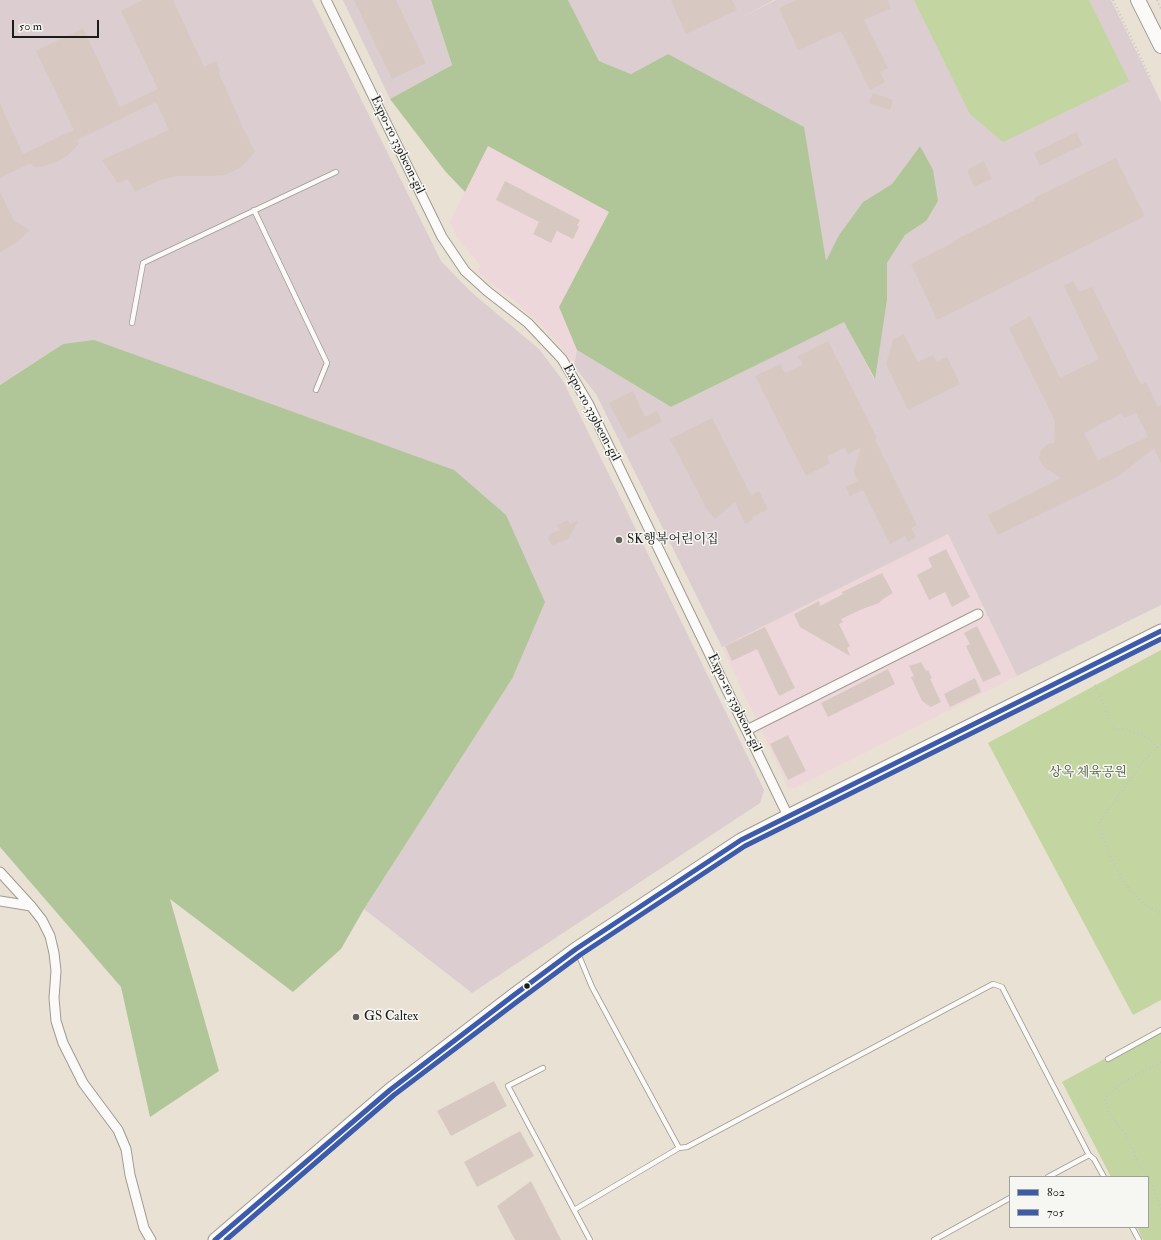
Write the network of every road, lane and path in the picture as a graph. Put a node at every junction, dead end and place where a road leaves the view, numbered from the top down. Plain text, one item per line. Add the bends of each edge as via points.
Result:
1 (326, 0) edge
2 (1112, 0) edge
3 (1138, 0) edge
4 (1157, 0) edge
5 (1161, 9) edge
6 (1161, 46) edge
7 (1151, 79) dead end
8 (336, 172) dead end
9 (254, 210) junction
10 (132, 323) dead end
11 (316, 390) dead end
12 (978, 614) dead end
13 (1161, 632) edge
14 (1095, 685) dead end
15 (747, 730) junction
16 (1161, 744) edge
17 (1158, 748) junction
18 (788, 816) junction
19 (0, 872) edge
20 (0, 901) edge
21 (31, 906) junction
22 (1161, 913) edge
23 (576, 949) junction
24 (1161, 1030) edge
25 (1108, 1059) dead end
26 (1161, 1062) edge
27 (543, 1068) dead end
28 (679, 1148) junction
29 (1089, 1155) junction
30 (1050, 1176) edge
31 (1103, 1176) edge
32 (1147, 1176) edge
33 (1149, 1180) edge
34 (1009, 1199) edge
35 (1161, 1209) edge
36 (574, 1210) junction
37 (1133, 1228) edge
38 (151, 1240) edge
39 (215, 1240) edge
40 (590, 1240) edge
41 (934, 1240) edge
42 (1139, 1240) edge

1 - 15 street, Expo-ro 339beon-gil via 442,237 465,271 528,323 562,359 588,403
2 - 7 path
3 - 6 main road
4 - 5 path
8 - 9 lane
9 - 10 lane via 142,263
9 - 11 lane via 327,363
12 - 15 street
13 - 18 main road
14 - 17 path via 1114,729 1125,729 1147,737
15 - 18 street, Expo-ro 339beon-gil
16 - 17 path
17 - 22 path via 1147,757 1100,822 1108,852 1124,883 1144,904
18 - 23 main road via 741,840
19 - 21 street
20 - 21 street
21 - 38 street via 47,930 54,952 56,1021 63,1043 83,1082 118,1130 126,1149 144,1228
23 - 28 lane via 592,987
23 - 39 main road via 390,1090
24 - 25 lane
26 - 32 path via 1120,1084 1105,1098 1108,1113 1125,1134
27 - 36 lane via 508,1086
28 - 29 lane via 687,1147 993,984 1002,987
28 - 36 lane
29 - 30 lane
29 - 31 lane
33 - 35 path
34 - 41 lane
36 - 40 lane
37 - 42 lane

